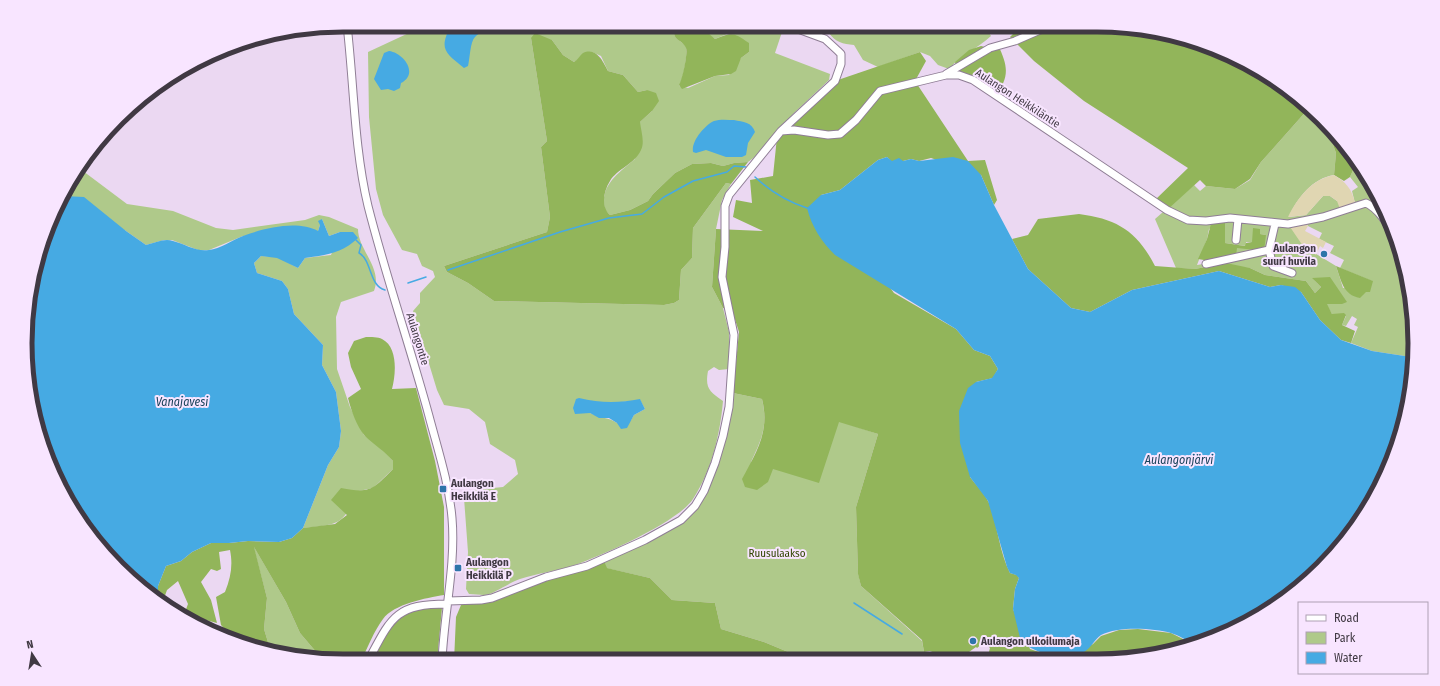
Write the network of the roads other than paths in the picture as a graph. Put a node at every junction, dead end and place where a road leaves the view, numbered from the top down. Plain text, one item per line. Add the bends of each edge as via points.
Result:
1 (349, 32) edge
2 (806, 32) edge
3 (1036, 32) edge
4 (946, 75) junction
5 (781, 131) junction
6 (1381, 217) edge
7 (1238, 219) junction
8 (1275, 224) junction
9 (1236, 240) dead end
10 (1268, 250) junction
11 (1206, 264) dead end
12 (1292, 273) dead end
13 (447, 602) junction
14 (372, 654) edge
15 (443, 654) edge

1 - 13 street, Aulangontie via 356,127 368,204 445,473 450,500 452,543
2 - 5 street via 825,39 840,54 841,64 835,81
3 - 4 street via 990,48
4 - 5 street, Aulangon Heikkiläntie via 880,91 856,120 840,134
4 - 7 street, Aulangon Heikkiläntie via 959,75 973,80 1167,210 1188,220
5 - 13 street via 729,195 725,206 722,277 734,335 729,407 715,463 704,491 694,506 681,520 593,564 540,579 492,598
6 - 8 street, Aulangon Heikkiläntie via 1366,203 1324,217
7 - 8 street, Aulangon Heikkiläntie
7 - 9 street
8 - 10 street
10 - 11 street
10 - 12 street via 1273,266
13 - 14 street via 418,606 394,617
13 - 15 street, Aulangontie

